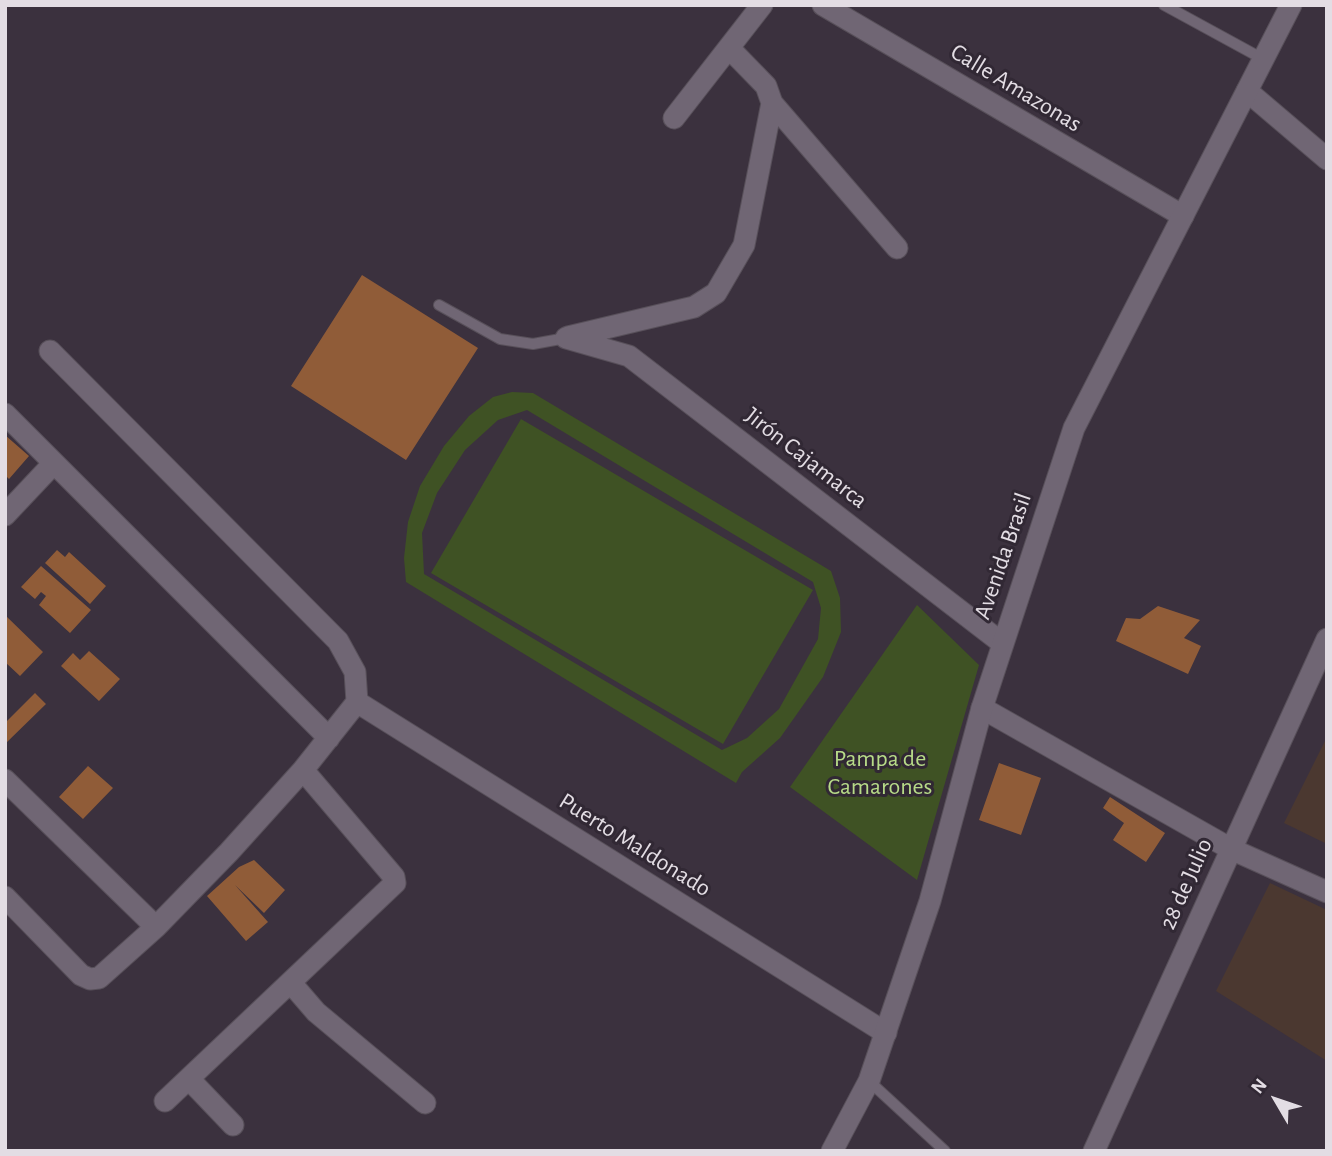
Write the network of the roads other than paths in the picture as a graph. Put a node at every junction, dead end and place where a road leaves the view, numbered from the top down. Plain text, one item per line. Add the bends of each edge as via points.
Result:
1 (762, 5) edge
2 (823, 5) edge
3 (1164, 5) edge
4 (1291, 5) edge
5 (730, 49) junction
6 (1264, 59) junction
7 (1247, 90) junction
8 (772, 103) junction
9 (674, 118) dead end
10 (1327, 159) edge
11 (1183, 216) junction
12 (897, 248) dead end
13 (439, 305) dead end
14 (627, 322) junction
15 (566, 338) junction
16 (50, 351) dead end
17 (629, 356) junction
18 (5, 414) edge
19 (54, 463) junction
20 (5, 515) edge
21 (1327, 639) edge
22 (1002, 643) junction
23 (358, 702) junction
24 (982, 708) junction
25 (329, 738) junction
26 (303, 770) junction
27 (5, 780) edge
28 (1231, 849) junction
29 (1327, 892) edge
30 (5, 897) edge
31 (156, 927) junction
32 (291, 983) junction
33 (886, 1033) junction
34 (189, 1079) junction
35 (869, 1081) junction
36 (165, 1101) dead end
37 (425, 1103) dead end
38 (233, 1125) dead end
39 (832, 1151) edge
40 (945, 1151) edge
41 (1094, 1151) edge

1 - 5 street
2 - 11 street, Calle Amazonas
3 - 6 lane
4 - 6 street, Avenida Brasil
5 - 8 street via 766,86
5 - 9 street
6 - 7 street, Avenida Brasil
7 - 10 street
7 - 11 street, Avenida Brasil
8 - 12 street
8 - 14 street via 744,246 716,293 694,307
11 - 22 street, Avenida Brasil via 1073,428
13 - 15 lane via 500,339 533,344
14 - 15 street
14 - 17 street
15 - 17 street, Jirón Cajamarca
16 - 23 street via 338,641 355,672
17 - 22 street, Jirón Cajamarca
18 - 19 street
19 - 20 street
19 - 25 street
21 - 28 street, 28 de Julio
22 - 24 street, Avenida Brasil
23 - 25 street
23 - 33 street, Puerto Maldonado
24 - 28 street
24 - 33 street, Avenida Brasil via 930,901
25 - 26 street
26 - 31 street
26 - 32 street via 395,883
27 - 31 street
28 - 29 street
28 - 41 street, 28 de Julio
30 - 31 street via 90,979 99,978
32 - 34 street
32 - 37 street via 316,1012
33 - 35 street, Avenida Brasil
34 - 36 street
34 - 38 street
35 - 39 street, Avenida Brasil
35 - 40 lane

